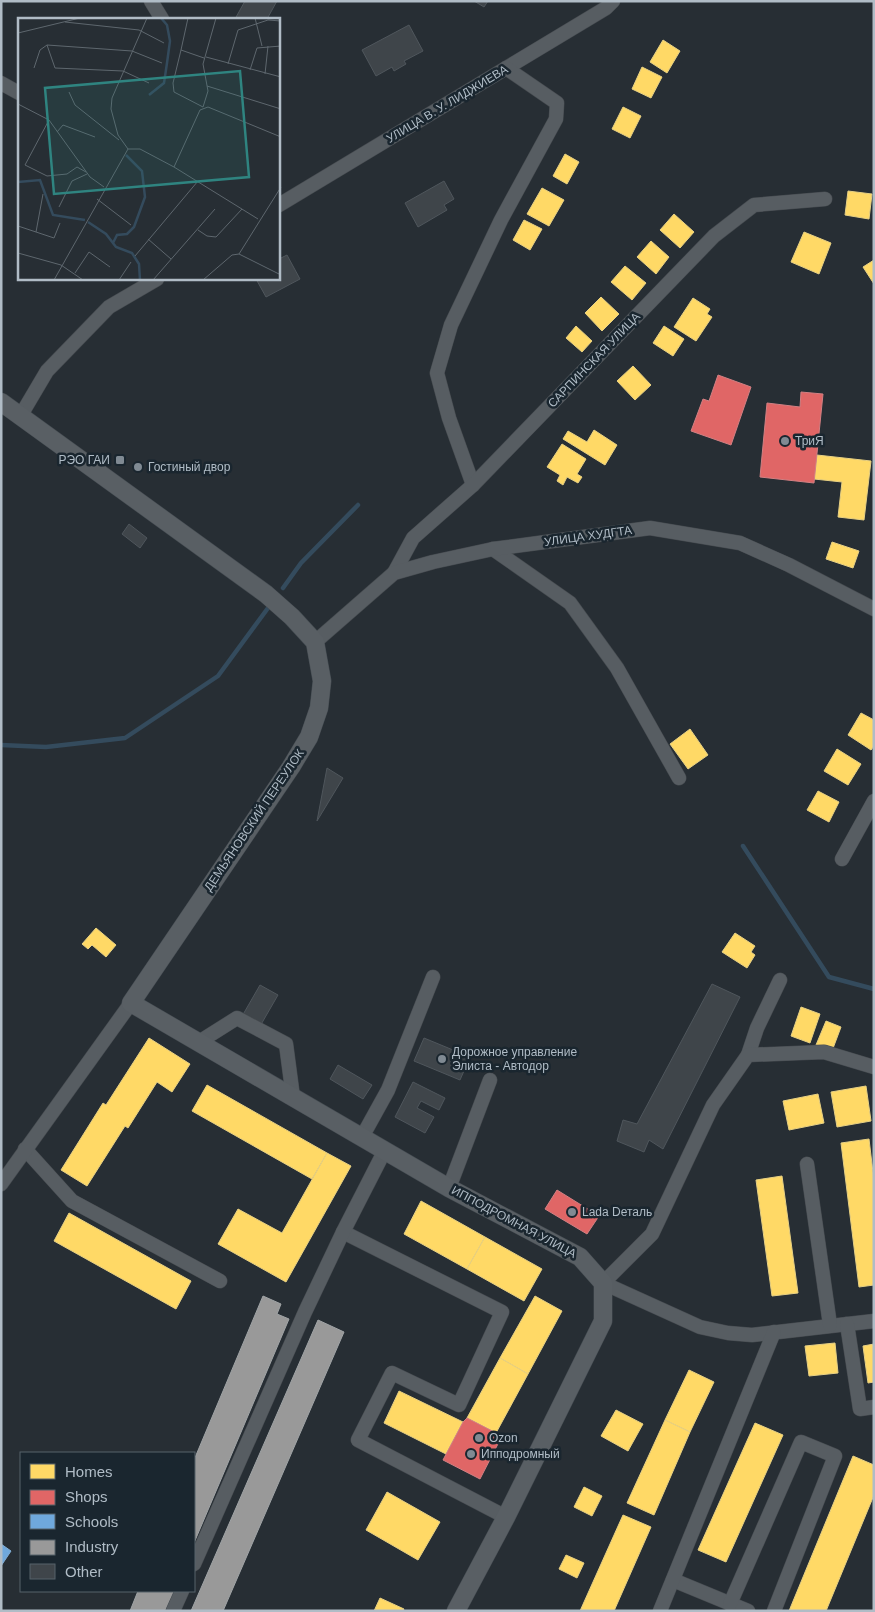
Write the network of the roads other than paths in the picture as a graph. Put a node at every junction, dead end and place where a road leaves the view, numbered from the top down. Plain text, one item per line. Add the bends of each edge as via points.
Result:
1 (152, 1) edge
2 (605, 3) edge
3 (161, 18) edge
4 (506, 68) junction
5 (1, 83) edge
6 (18, 92) edge
7 (825, 198) dead end
8 (280, 204) edge
9 (154, 280) edge
10 (141, 284) edge
11 (1, 402) edge
12 (21, 415) junction
13 (473, 485) junction
14 (493, 549) junction
15 (394, 574) junction
16 (874, 609) edge
17 (314, 642) junction
18 (678, 778) dead end
19 (874, 801) edge
20 (842, 859) dead end
21 (434, 977) dead end
22 (780, 980) dead end
23 (131, 1002) junction
24 (199, 1042) junction
25 (748, 1055) junction
26 (874, 1067) edge
27 (490, 1080) dead end
28 (293, 1098) junction
29 (362, 1137) junction
30 (25, 1149) junction
31 (385, 1150) junction
32 (807, 1164) dead end
33 (1, 1184) edge
34 (449, 1188) junction
35 (343, 1232) junction
36 (220, 1281) dead end
37 (602, 1283) junction
38 (874, 1321) edge
39 (847, 1324) junction
40 (830, 1325) junction
41 (774, 1332) junction
42 (874, 1407) edge
43 (506, 1517) junction
44 (195, 1562) edge
45 (673, 1580) junction
46 (182, 1592) edge
47 (730, 1604) junction
48 (173, 1611) edge
49 (456, 1611) edge
50 (660, 1611) edge
51 (748, 1611) edge
52 (774, 1611) edge

1 - 3 street
2 - 4 street, УЛИЦА В. У. ЛИДЖИЕВА
4 - 8 street, УЛИЦА В. У. ЛИДЖИЕВА
4 - 13 street via 557,104 556,119 501,220 452,325 437,373
5 - 6 street
7 - 13 street, САРПИНСКАЯ УЛИЦА via 754,205 714,236
9 - 10 street
10 - 12 street via 110,307 47,371
11 - 12 main road, ДЕМЬЯНОВСКИЙ ПЕРЕУЛОК
12 - 17 main road, ДЕМЬЯНОВСКИЙ ПЕРЕУЛОК via 266,594 292,616
13 - 15 street, САРПИНСКАЯ УЛИЦА via 413,538
14 - 15 street, УЛИЦА ХУДГТА
14 - 16 street, УЛИЦА ХУДГТА via 650,528 740,543
14 - 18 street via 570,603 617,668
15 - 17 street, УЛИЦА ХУДГТА
17 - 23 main road, ДЕМЬЯНОВСКИЙ ПЕРЕУЛОК via 322,681 319,708 309,737
19 - 20 street
21 - 29 street via 388,1090
22 - 25 street
23 - 24 main road, ИППОДРОМНАЯ УЛИЦА
23 - 30 street, ДЕМЬЯНОВСКИЙ ПЕРЕУЛОК
24 - 28 main road, ИППОДРОМНАЯ УЛИЦА
24 - 28 street via 237,1018 286,1044
25 - 26 street via 824,1052
25 - 37 street via 713,1105 652,1234
27 - 34 street
28 - 29 main road, ИППОДРОМНАЯ УЛИЦА
29 - 31 main road, ИППОДРОМНАЯ УЛИЦА
30 - 33 street, ДЕМЬЯНОВСКИЙ ПЕРЕУЛОК
30 - 36 street via 72,1200
31 - 34 main road, ИППОДРОМНАЯ УЛИЦА
31 - 35 street
32 - 40 street
34 - 37 main road, ИППОДРОМНАЯ УЛИЦА via 580,1257
35 - 43 street via 502,1312 458,1405 392,1373 358,1440
35 - 44 street
37 - 41 street via 700,1327 728,1333
37 - 43 main road via 603,1321
38 - 39 street
39 - 40 street
39 - 42 street via 860,1409
40 - 41 street
41 - 45 street
43 - 49 main road
45 - 47 street
45 - 50 street
46 - 48 street
47 - 51 street
47 - 52 street via 801,1442 835,1456

